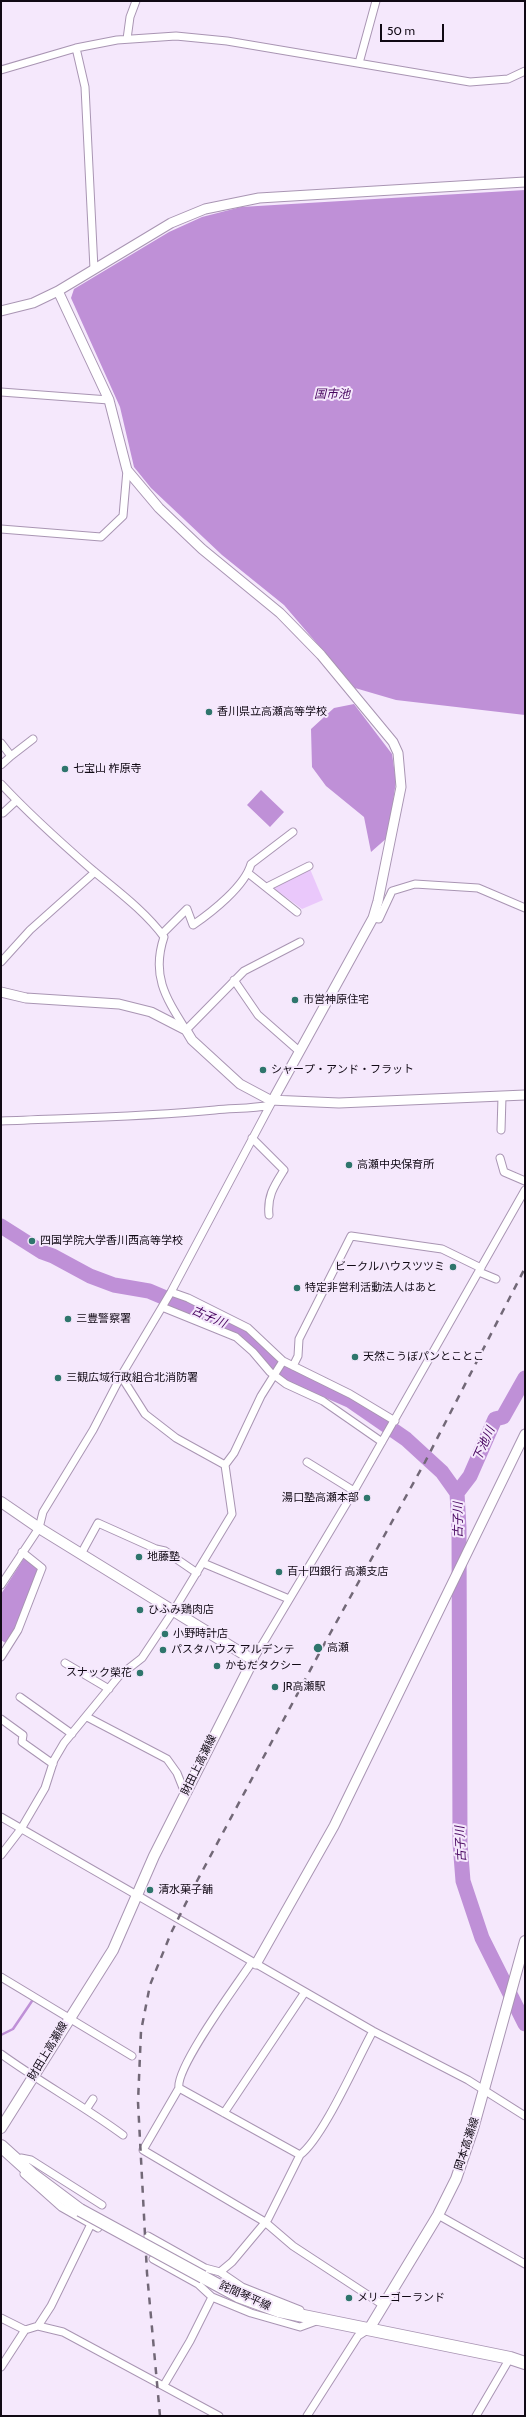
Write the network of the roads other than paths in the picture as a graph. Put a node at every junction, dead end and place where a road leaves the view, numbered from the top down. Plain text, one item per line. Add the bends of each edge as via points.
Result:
1 (136, 1) edge
2 (376, 1) edge
3 (127, 39) junction
4 (76, 48) junction
5 (359, 63) junction
6 (1, 70) edge
7 (525, 71) edge
8 (525, 182) edge
9 (94, 268) junction
10 (58, 291) junction
11 (1, 311) edge
12 (1, 392) edge
13 (109, 400) junction
14 (127, 470) junction
15 (1, 529) edge
16 (33, 739) dead end
17 (1, 743) edge
18 (11, 756) junction
19 (1, 765) edge
20 (1, 784) edge
21 (16, 801) junction
22 (3, 813) dead end
23 (293, 832) dead end
24 (309, 866) dead end
25 (95, 872) junction
26 (248, 873) junction
27 (267, 887) junction
28 (525, 908) edge
29 (297, 912) dead end
30 (373, 918) junction
31 (162, 934) junction
32 (300, 942) dead end
33 (1, 962) edge
34 (234, 980) junction
35 (1, 992) edge
36 (186, 1030) junction
37 (299, 1051) junction
38 (525, 1095) edge
39 (502, 1097) junction
40 (273, 1100) junction
41 (1, 1121) edge
42 (500, 1130) dead end
43 (252, 1138) junction
44 (500, 1158) dead end
45 (525, 1182) edge
46 (525, 1190) edge
47 (269, 1215) dead end
48 (480, 1270) junction
49 (496, 1279) dead end
50 (171, 1292) junction
51 (162, 1307) junction
52 (282, 1363) junction
53 (293, 1366) junction
54 (274, 1375) junction
55 (121, 1376) junction
56 (395, 1421) junction
57 (525, 1434) edge
58 (382, 1442) junction
59 (523, 1446) edge
60 (307, 1462) dead end
61 (225, 1465) junction
62 (354, 1491) junction
63 (1, 1502) edge
64 (39, 1528) junction
65 (22, 1552) junction
66 (81, 1554) junction
67 (203, 1563) junction
68 (197, 1574) junction
69 (1, 1585) edge
70 (289, 1599) junction
71 (174, 1611) junction
72 (1, 1657) edge
73 (253, 1660) junction
74 (66, 1663) dead end
75 (109, 1689) junction
76 (20, 1697) dead end
77 (87, 1717) junction
78 (1, 1719) edge
79 (72, 1734) junction
80 (53, 1764) junction
81 (185, 1793) junction
82 (1, 1817) edge
83 (21, 1829) junction
84 (1, 1855) edge
85 (136, 1895) junction
86 (525, 1941) edge
87 (254, 1963) junction
88 (1, 1978) edge
89 (305, 1992) junction
90 (68, 2019) junction
91 (373, 2031) junction
92 (1, 2054) edge
93 (132, 2056) dead end
94 (32, 2077) junction
95 (179, 2088) junction
96 (484, 2090) junction
97 (93, 2099) dead end
98 (87, 2108) junction
99 (224, 2113) junction
100 (525, 2116) edge
101 (1, 2128) edge
102 (124, 2135) dead end
103 (1, 2146) edge
104 (300, 2155) junction
105 (16, 2161) junction
106 (102, 2205) dead end
107 (438, 2214) junction
108 (265, 2222) junction
109 (148, 2236) dead end
110 (153, 2259) dead end
111 (525, 2264) edge
112 (220, 2272) junction
113 (202, 2276) junction
114 (212, 2297) junction
115 (384, 2305) junction
116 (1, 2318) edge
117 (321, 2320) junction
118 (38, 2326) junction
119 (369, 2329) junction
120 (25, 2330) junction
121 (510, 2358) junction
122 (525, 2363) edge
123 (1, 2367) edge
124 (164, 2385) junction
125 (219, 2416) edge
126 (307, 2416) edge
127 (476, 2416) edge

1 - 3 street via 130,17
2 - 5 street
3 - 4 street
3 - 5 street via 176,36 208,38
4 - 6 street
4 - 9 street via 85,87
5 - 7 street via 470,82 508,79
8 - 9 street via 259,198 230,203 205,209 171,223
9 - 10 street
10 - 11 street via 33,303
10 - 13 street
12 - 13 street
13 - 14 street
14 - 15 street via 123,516 101,537
14 - 30 street via 159,508 202,549 286,619 321,655 393,742 398,753 401,787
16 - 18 street
17 - 18 street
18 - 19 street
20 - 21 street
21 - 22 street
21 - 25 street via 55,839
23 - 26 street via 251,864
24 - 27 street
25 - 31 street via 125,896
25 - 33 street via 30,930
26 - 27 street
26 - 31 street via 214,910 193,925 187,910
27 - 29 street
28 - 30 street via 478,888 415,884 392,891 379,919
30 - 37 street
31 - 36 street via 164,938 158,963 164,994
32 - 34 street via 244,971
34 - 36 street
34 - 37 street via 258,1015
35 - 36 street via 26,998 119,1004 151,1012
36 - 40 street via 192,1040 240,1084
37 - 40 street
38 - 39 street
39 - 40 street via 339,1103
39 - 42 street
40 - 41 street via 250,1109
40 - 43 street
43 - 47 street via 284,1170 270,1193
43 - 50 street
44 - 45 street via 504,1172
46 - 48 street
48 - 49 street
48 - 53 street via 442,1249 350,1236 299,1339 298,1356
48 - 56 street
50 - 51 street
50 - 52 street via 248,1328
51 - 54 street via 236,1337
51 - 55 street
52 - 53 street
52 - 54 street
53 - 56 street via 350,1394
54 - 58 street via 286,1384 323,1401
54 - 61 street
55 - 61 street via 145,1414 176,1438
55 - 64 street via 93,1430 43,1512
56 - 58 street
57 - 59 street
58 - 62 street
59 - 87 street via 476,1536 334,1826
60 - 62 street
61 - 67 street via 232,1514
62 - 70 street
63 - 64 main road
64 - 65 street
64 - 66 main road
65 - 69 street
65 - 72 street via 42,1568 18,1630
66 - 68 street via 98,1523 165,1551
66 - 71 main road
67 - 68 street
67 - 70 street
68 - 71 street
70 - 73 street
71 - 73 main road
71 - 75 street via 142,1658 119,1676
73 - 81 main road, 財田上高瀬線
74 - 75 street
75 - 77 street
76 - 79 street
77 - 79 street
77 - 81 street via 167,1759 177,1773
78 - 80 street via 22,1735 22,1742
79 - 80 street
80 - 83 street via 45,1788
81 - 85 main road, 財田上高瀬線
82 - 83 street
83 - 84 street
83 - 85 street
85 - 87 street
85 - 90 main road, 財田上高瀬線 via 113,1950
86 - 96 main road, 岡本高瀬線
87 - 89 street
87 - 95 street via 195,2050 178,2081
88 - 90 street
89 - 91 street
89 - 99 street
90 - 93 street
90 - 94 main road, 財田上高瀬線
91 - 96 street
91 - 104 street via 325,2122 308,2148
92 - 94 street
94 - 98 street
94 - 101 main road, 財田上高瀬線
95 - 99 street
95 - 108 street via 143,2150
96 - 100 street
96 - 107 main road, 岡本高瀬線 via 465,2155
97 - 98 street
98 - 102 street
99 - 104 street
103 - 105 main road, 詫間琴平線
104 - 108 street
105 - 106 street via 21,2158 31,2160
105 - 113 main road, 詫間琴平線, bridge via 80,2210
105 - 118 street via 13,2165 52,2198 94,2226
107 - 111 street
107 - 115 main road, 岡本高瀬線
108 - 112 street via 232,2262
108 - 115 street via 293,2246
109 - 113 street
110 - 113 street
112 - 113 street
112 - 117 street via 242,2287
113 - 114 street
113 - 117 main road, 詫間琴平線 via 238,2296 265,2306
114 - 117 street via 300,2327
114 - 124 street
115 - 119 main road, 岡本高瀬線
116 - 120 street
117 - 119 main road, 詫間琴平線
118 - 120 street
118 - 124 street via 63,2332
119 - 121 main road, 詫間琴平線
119 - 126 street via 358,2336
120 - 123 street
121 - 122 main road, 詫間琴平線
121 - 127 street
124 - 125 street

